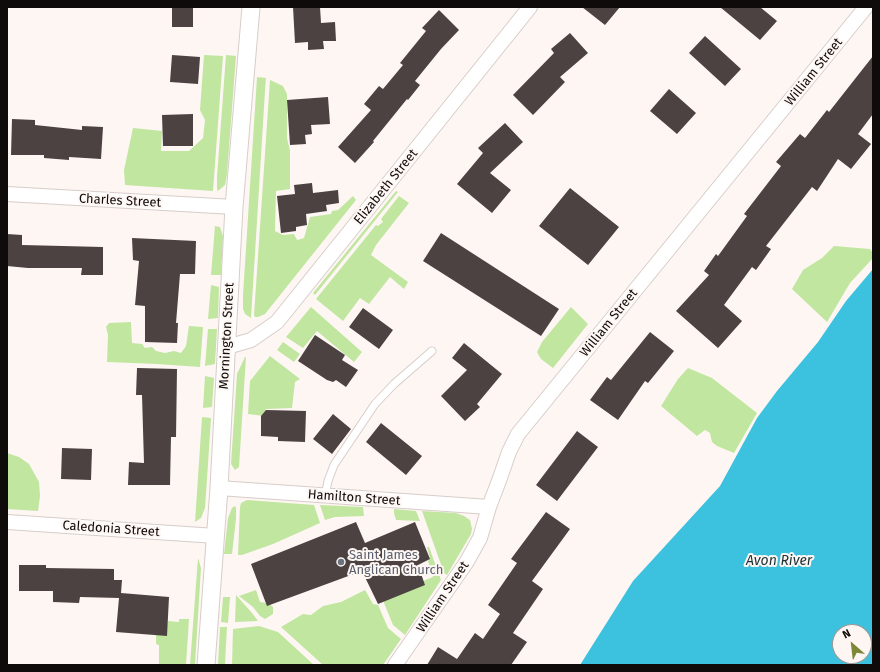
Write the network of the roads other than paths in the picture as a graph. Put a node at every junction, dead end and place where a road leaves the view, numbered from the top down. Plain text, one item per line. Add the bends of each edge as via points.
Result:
1 (251, 7) edge
2 (530, 7) edge
3 (866, 7) edge
4 (7, 194) edge
5 (234, 207) junction
6 (227, 347) junction
7 (432, 351) dead end
8 (219, 488) junction
9 (325, 496) junction
10 (489, 507) junction
11 (7, 522) edge
12 (216, 536) junction
13 (206, 665) edge
14 (395, 665) edge

1 - 5 street, Mornington Street
2 - 6 street, Elizabeth Street via 277,322 251,340
3 - 10 street, William Street via 518,434
4 - 5 street, Charles Street
5 - 6 street, Mornington Street
6 - 8 street, Mornington Street
7 - 9 lane via 375,404 334,465
8 - 9 street, Hamilton Street
8 - 12 street, Mornington Street
9 - 10 street, Hamilton Street
10 - 14 street, William Street via 480,538 466,563
11 - 12 street, Caledonia Street
12 - 13 street, Mornington Street

